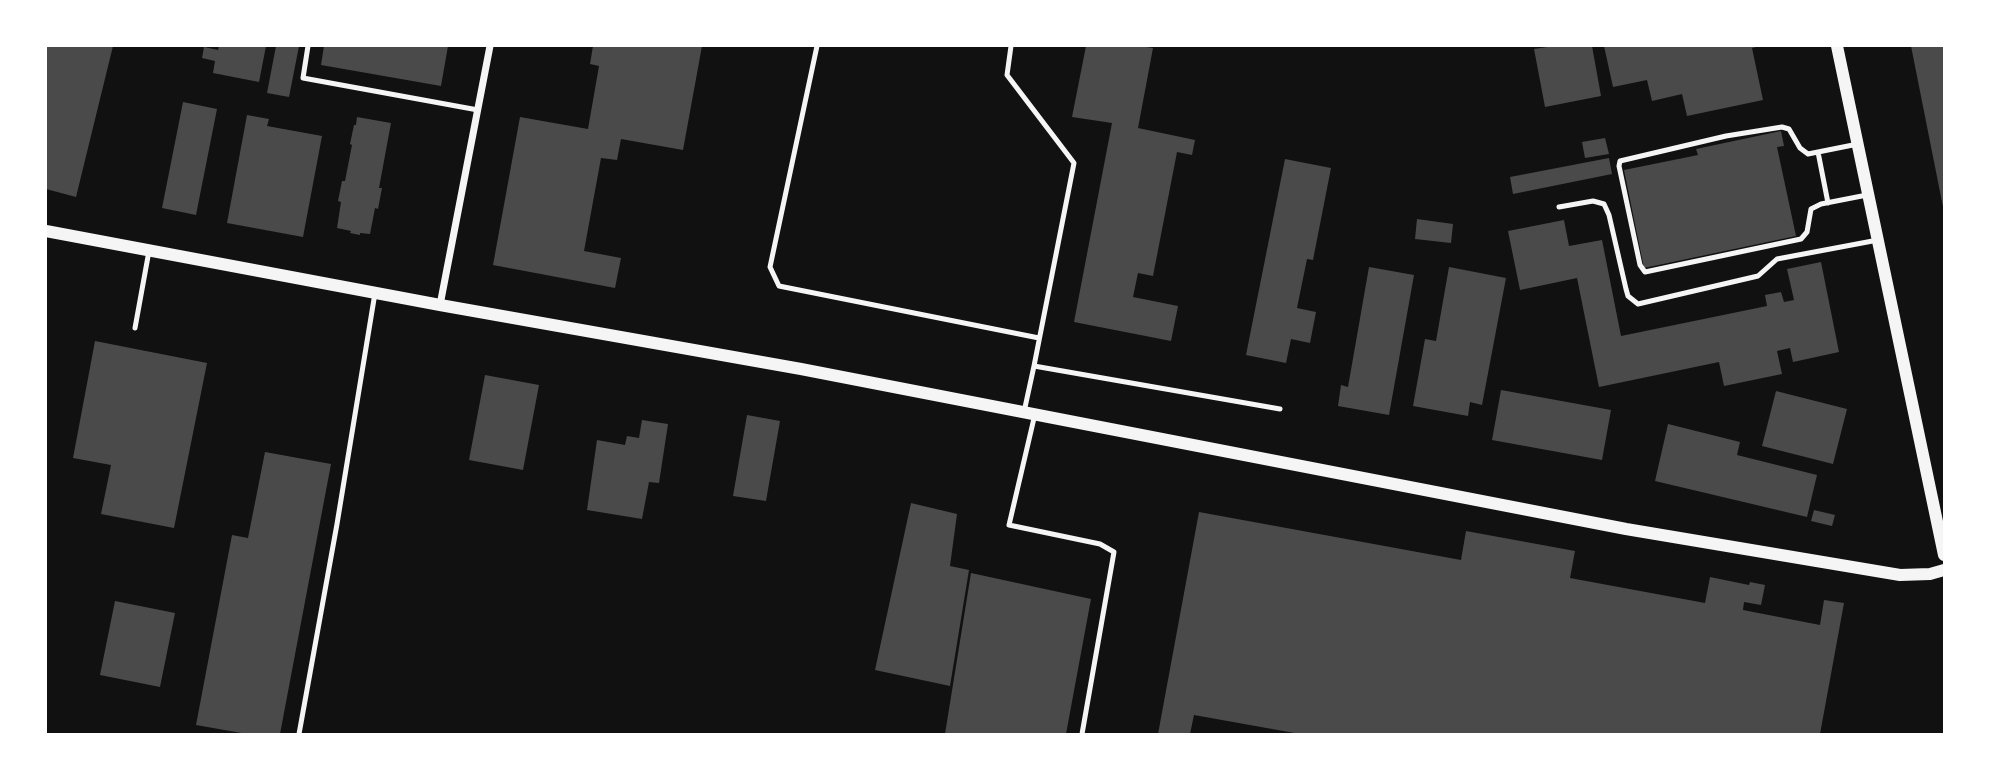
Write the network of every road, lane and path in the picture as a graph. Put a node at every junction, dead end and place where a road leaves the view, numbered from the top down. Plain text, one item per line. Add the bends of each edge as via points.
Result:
1 (308, 46) edge
2 (490, 46) edge
3 (817, 46) edge
4 (1011, 46) edge
5 (1837, 46) edge
6 (478, 110) junction
7 (1858, 144) junction
8 (1818, 152) junction
9 (1868, 195) junction
10 (1828, 203) junction
11 (1559, 207) dead end
12 (46, 231) edge
13 (1878, 240) junction
14 (149, 251) junction
15 (375, 293) junction
16 (440, 305) junction
17 (135, 328) dead end
18 (1039, 338) junction
19 (1034, 366) junction
20 (1280, 409) dead end
21 (1029, 413) junction
22 (1944, 555) edge
23 (1944, 570) edge
24 (299, 734) edge
25 (1083, 734) edge

1 - 6 lane via 303,78
2 - 6 street
3 - 18 lane via 770,267 779,286
4 - 18 lane via 1007,75 1074,163
5 - 7 street
6 - 16 street
7 - 8 lane
7 - 9 street
8 - 10 lane
8 - 10 lane via 1808,154 1789,129 1782,127 1620,161 1619,166 1645,272 1801,239 1811,209
9 - 10 lane
9 - 13 street
11 - 13 lane via 1594,201 1604,204 1628,296 1639,304 1758,276 1777,259
12 - 14 street
13 - 22 street
14 - 15 street
14 - 17 lane
15 - 16 street
15 - 24 lane
16 - 21 street
18 - 19 lane
19 - 20 lane
19 - 21 lane
21 - 23 street via 1626,529 1900,575
21 - 25 lane via 1009,525 1100,544 1114,552

